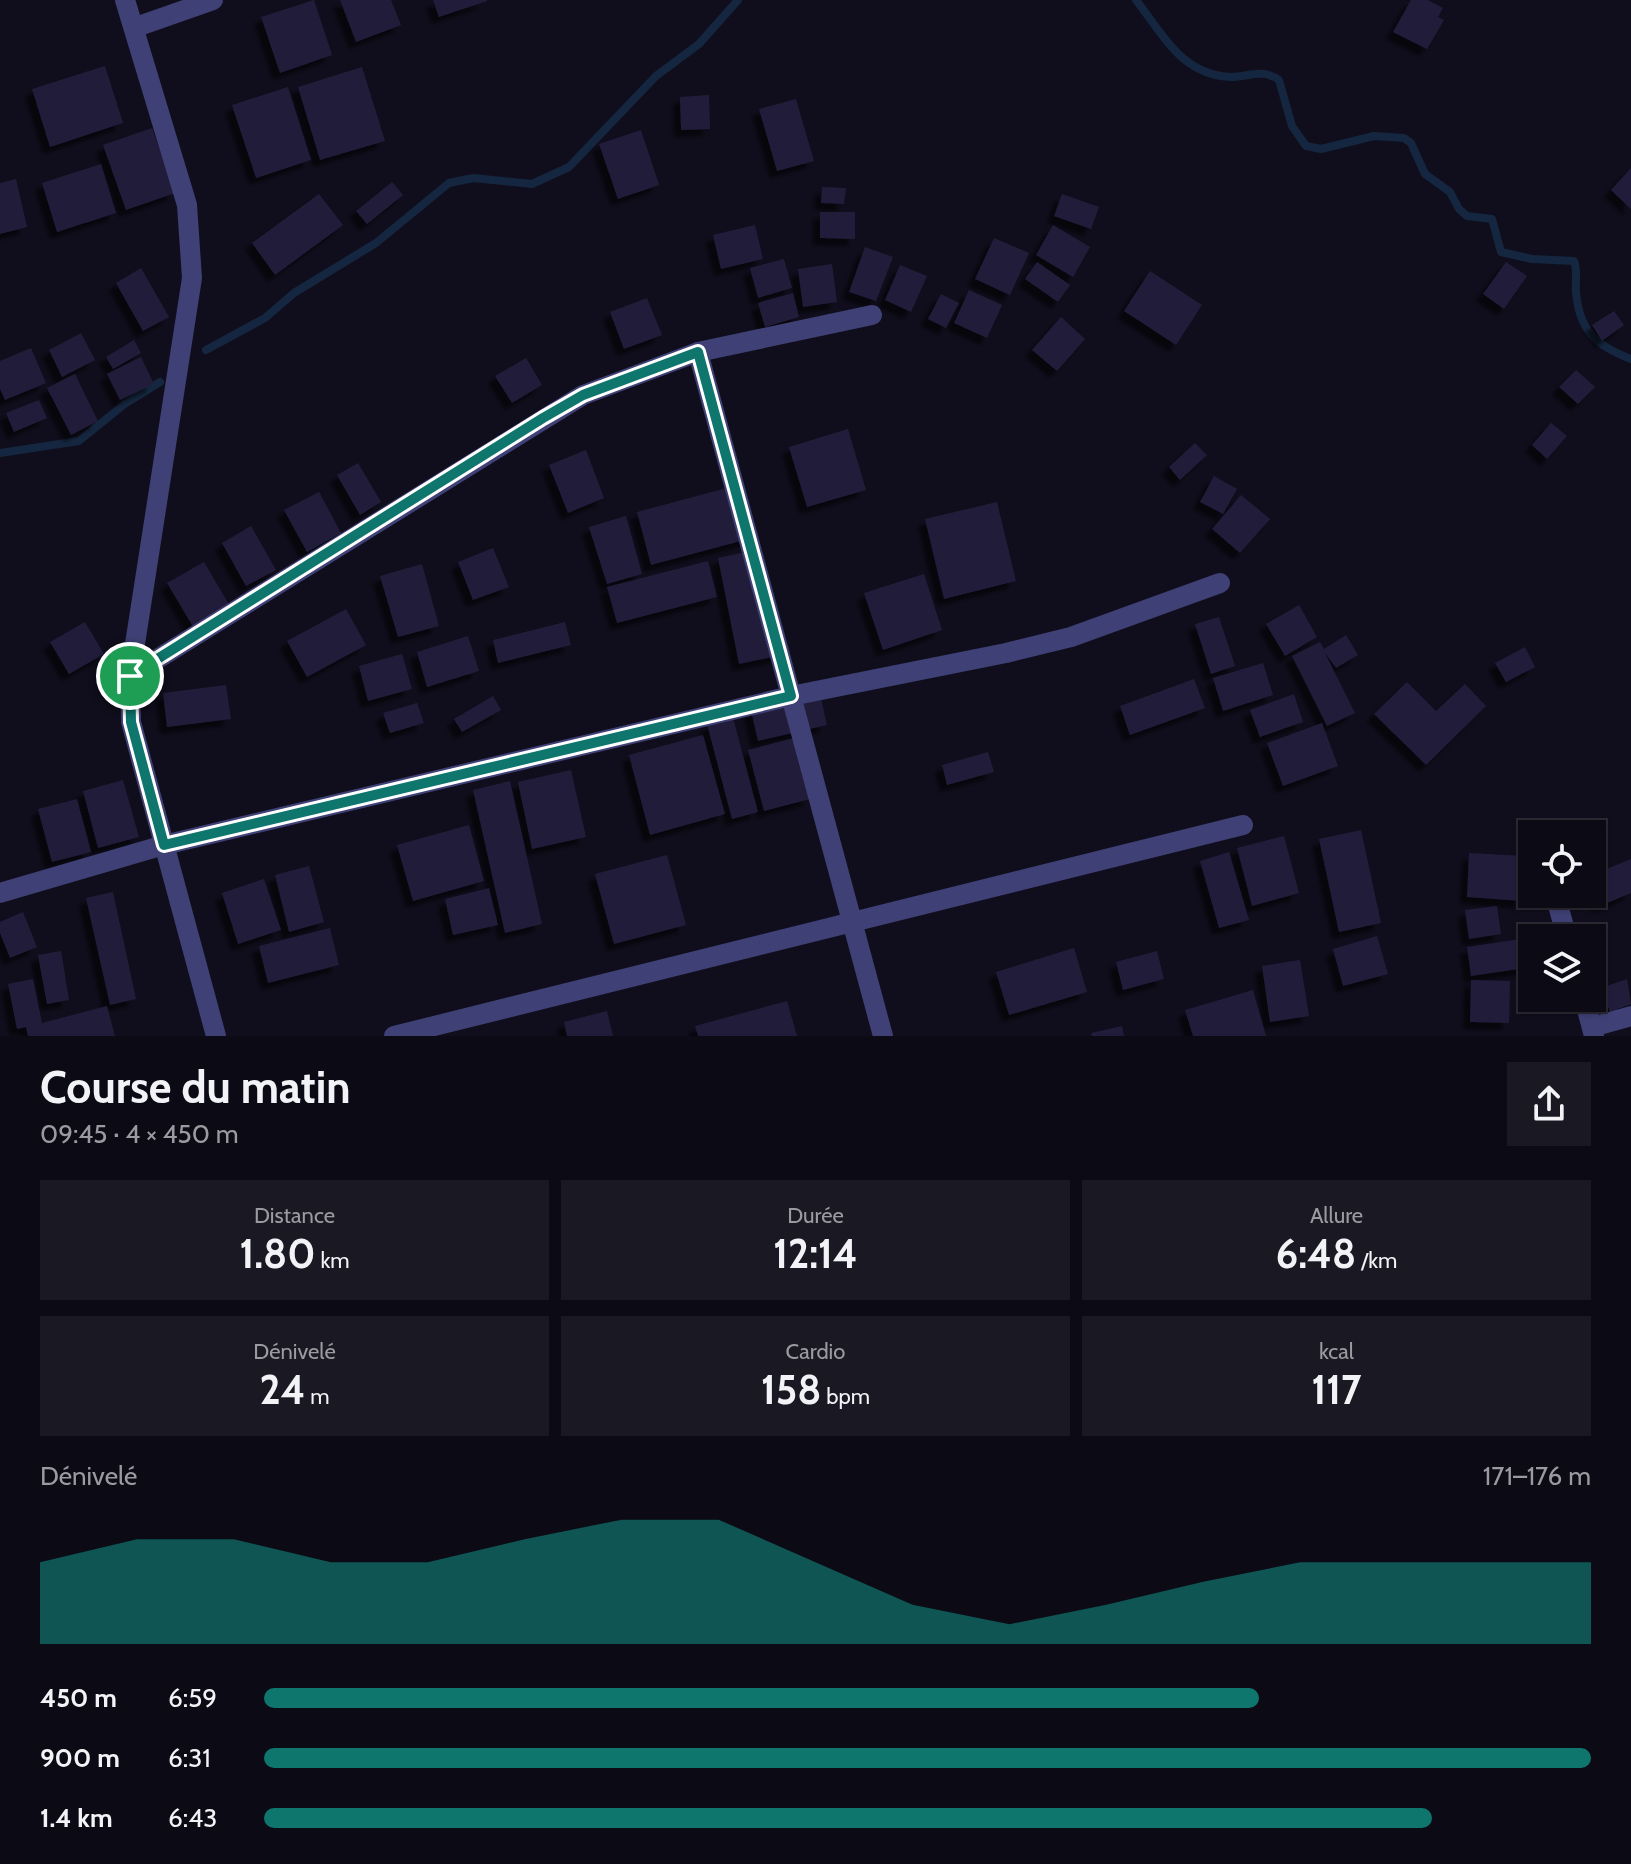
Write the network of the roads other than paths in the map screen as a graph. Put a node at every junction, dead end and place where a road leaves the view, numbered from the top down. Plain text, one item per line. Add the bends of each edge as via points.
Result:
1 (125, 0) edge
2 (213, 0) edge
3 (136, 27) junction
4 (872, 315) dead end
5 (698, 352) junction
6 (1220, 583) dead end
7 (130, 676) junction
8 (791, 696) junction
9 (1243, 825) dead end
10 (164, 845) junction
11 (0, 893) edge
12 (851, 920) junction
13 (1588, 1012) edge
14 (1631, 1016) edge
15 (1593, 1032) edge
16 (216, 1036) edge
17 (394, 1036) edge
18 (883, 1036) edge

1 - 3 street
2 - 3 street
3 - 7 street via 187,205 192,278
4 - 5 street
5 - 7 street via 556,410
5 - 8 street
6 - 8 street via 1071,637
7 - 10 street via 131,722
8 - 10 street
8 - 12 street
9 - 12 street
10 - 11 street
10 - 16 street
12 - 17 street
12 - 18 street
13 - 15 street
14 - 15 street

